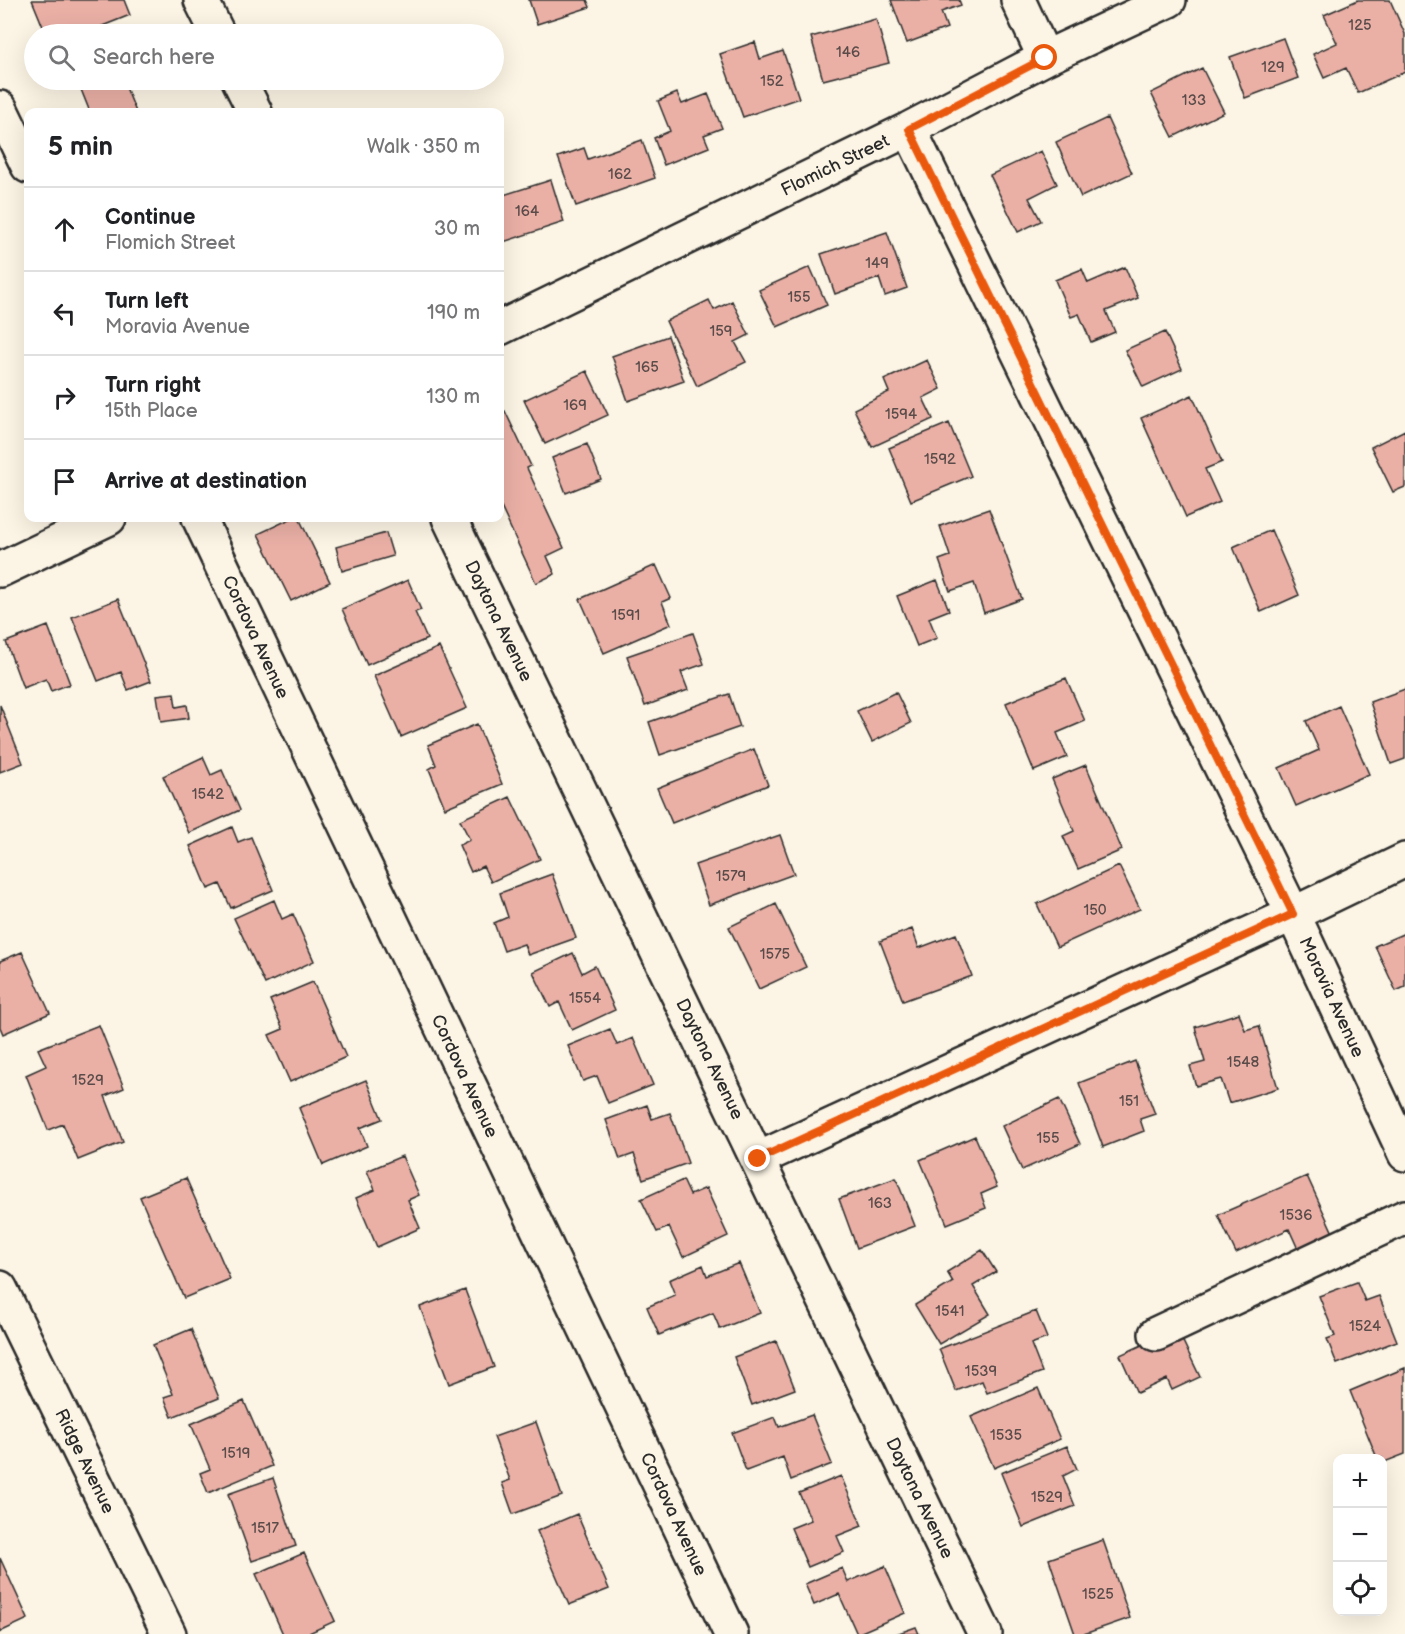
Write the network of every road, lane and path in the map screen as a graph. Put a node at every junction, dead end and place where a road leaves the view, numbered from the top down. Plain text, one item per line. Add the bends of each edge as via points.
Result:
1 (201, 0) edge
2 (1018, 0) edge
3 (1169, 0) edge
4 (213, 24) edge
5 (1045, 58) junction
6 (244, 90) edge
7 (0, 108) edge
8 (253, 108) edge
9 (909, 129) junction
10 (24, 158) edge
11 (504, 326) edge
12 (101, 522) edge
13 (201, 522) edge
14 (451, 522) edge
15 (0, 570) edge
16 (1405, 860) edge
17 (1293, 914) junction
18 (1405, 1154) edge
19 (758, 1159) junction
20 (1405, 1217) edge
21 (0, 1288) edge
22 (1156, 1334) dead end
23 (169, 1634) edge
24 (731, 1634) edge
25 (985, 1634) edge

1 - 4 street
2 - 5 street
3 - 5 street, Flomich Street
5 - 9 street, Flomich Street
6 - 8 street
7 - 10 street
9 - 11 street, Flomich Street
9 - 17 street, Moravia Avenue
12 - 15 street
13 - 24 street, Cordova Avenue
14 - 19 street, Daytona Avenue
16 - 17 street
17 - 18 street, Moravia Avenue
17 - 19 street
19 - 25 street, Daytona Avenue
20 - 22 street
21 - 23 street, Ridge Avenue

